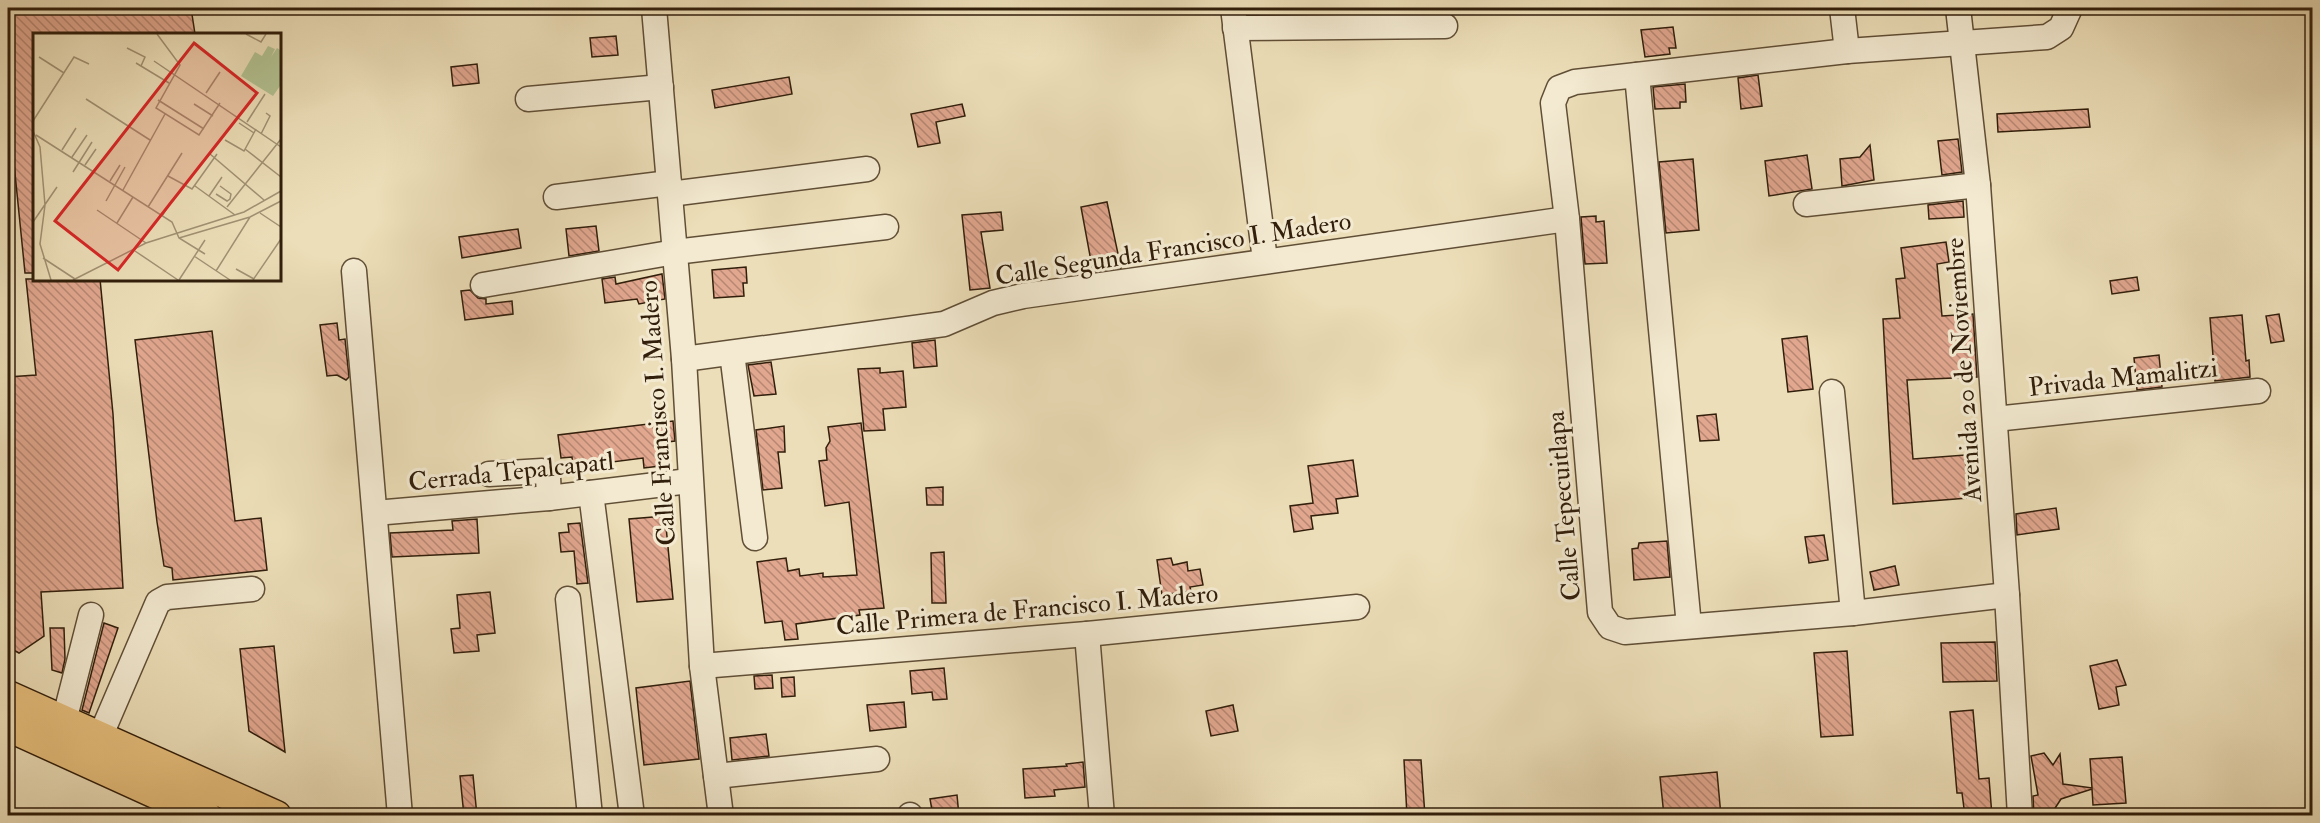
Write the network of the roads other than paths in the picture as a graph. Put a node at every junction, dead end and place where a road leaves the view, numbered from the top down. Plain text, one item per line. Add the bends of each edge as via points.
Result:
1 (654, 8) edge
2 (1842, 8) edge
3 (1958, 8) edge
4 (2070, 8) edge
5 (1356, 17) edge
6 (1234, 18) edge
7 (1445, 26) dead end
8 (1963, 43) junction
9 (1847, 51) junction
10 (1637, 75) junction
11 (661, 87) junction
12 (528, 99) dead end
13 (867, 169) dead end
14 (1978, 185) junction
15 (670, 188) junction
16 (556, 197) dead end
17 (1806, 204) dead end
18 (1567, 219) junction
19 (886, 227) dead end
20 (675, 252) junction
21 (1265, 260) junction
22 (354, 271) dead end
23 (483, 285) dead end
24 (732, 352) junction
25 (684, 359) junction
26 (2258, 391) dead end
27 (1832, 392) dead end
28 (1995, 419) junction
29 (489, 474) dead end
30 (689, 481) junction
31 (591, 493) junction
32 (549, 498) junction
33 (375, 513) junction
34 (755, 538) dead end
35 (252, 589) dead end
36 (2007, 594) junction
37 (568, 598) dead end
38 (1357, 607) dead end
39 (1853, 613) junction
40 (91, 615) dead end
41 (1689, 626) junction
42 (1087, 634) junction
43 (702, 666) junction
44 (8, 696) edge
45 (64, 721) junction
46 (8, 726) edge
47 (100, 736) junction
48 (877, 759) dead end
49 (716, 776) junction
50 (206, 816) edge
51 (276, 816) edge
52 (400, 816) edge
53 (590, 816) edge
54 (632, 816) edge
55 (721, 816) edge
56 (1102, 816) edge
57 (2020, 816) edge

1 - 11 street, Calle Francisco I. Madero
2 - 9 street
3 - 8 street, Avenida 20 de Noviembre
4 - 8 street via 2061,28 2047,37
5 - 6 street
5 - 7 street
6 - 21 street
8 - 9 street
8 - 14 street, Avenida 20 de Noviembre
9 - 10 street
10 - 18 street, Calle Tepecuitlapa via 1575,82 1559,88 1553,103
10 - 41 street
11 - 12 street
11 - 15 street, Calle Francisco I. Madero
13 - 15 street
14 - 17 street
14 - 28 street, Avenida 20 de Noviembre
15 - 16 street
15 - 20 street, Calle Francisco I. Madero
18 - 21 street, Calle Segunda Francisco I. Madero
18 - 41 street, Calle Tepecuitlapa via 1600,612 1610,627 1625,633
19 - 20 street
20 - 23 street
20 - 25 street, Calle Francisco I. Madero
21 - 24 street, Calle Segunda Francisco I. Madero via 1023,296 993,303 944,324
22 - 33 street
24 - 25 street, Calle Segunda Francisco I. Madero
24 - 34 street
25 - 30 street, Calle Francisco I. Madero
26 - 28 street, Privada Mamalitzi
27 - 39 street
28 - 36 street, Avenida 20 de Noviembre
29 - 32 street via 542,471 548,476
30 - 31 street, Cerrada Tepalcapatl
30 - 43 street, Calle Francisco I. Madero
31 - 32 street, Cerrada Tepalcapatl
31 - 54 street
32 - 33 street, Cerrada Tepalcapatl
33 - 52 street
35 - 47 street via 168,597 158,602
36 - 39 street, Calle Tepecuitlapa
36 - 57 street, Avenida 20 de Noviembre
37 - 53 street
38 - 42 street, Calle Primera de Francisco I. Madero
39 - 41 street, Calle Tepecuitlapa
40 - 45 street
42 - 43 street, Calle Primera de Francisco I. Madero
42 - 56 street
43 - 49 street, Calle Francisco I. Madero
44 - 45 main road
45 - 47 main road
46 - 50 main road
47 - 51 main road
48 - 49 street
49 - 55 street, Calle Francisco I. Madero

